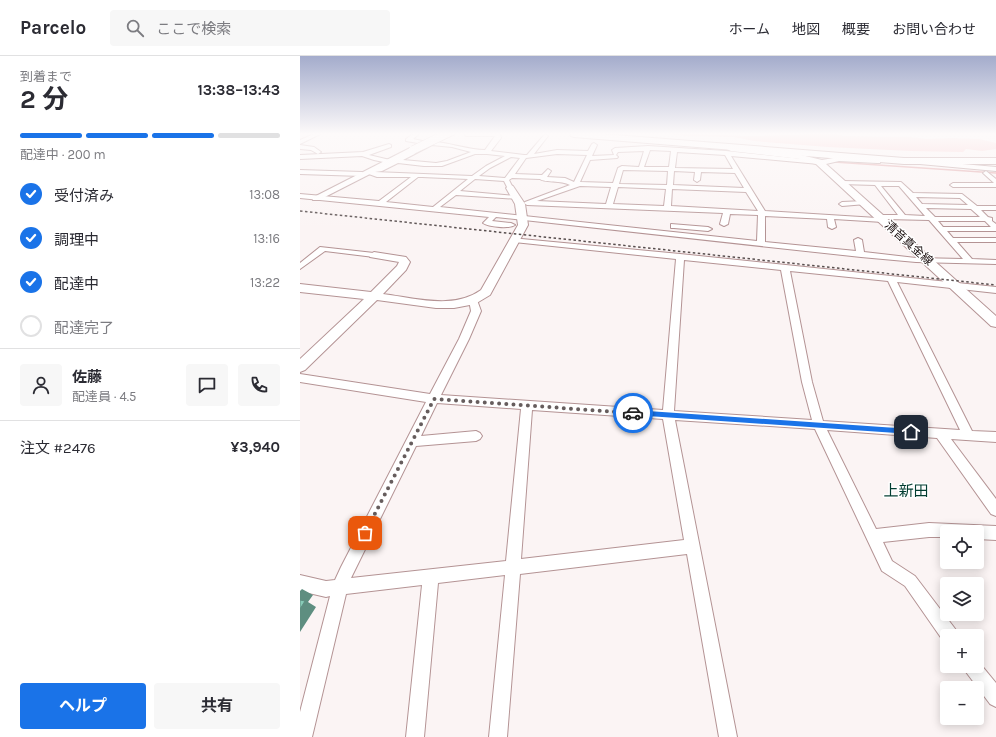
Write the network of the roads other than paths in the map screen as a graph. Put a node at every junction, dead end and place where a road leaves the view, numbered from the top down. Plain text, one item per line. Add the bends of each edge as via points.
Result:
1 (378, 166) edge
2 (380, 166) edge
3 (388, 166) edge
4 (432, 166) edge
5 (490, 166) edge
6 (521, 166) edge
7 (584, 166) edge
8 (626, 166) edge
9 (631, 166) edge
10 (672, 166) edge
11 (733, 166) edge
12 (823, 166) edge
13 (954, 166) edge
14 (641, 168) joint
15 (672, 169) junction
16 (996, 169) edge
17 (698, 170) junction
18 (548, 171) dead end
19 (300, 172) edge
20 (737, 172) junction
21 (365, 173) junction
22 (986, 173) dead end
23 (419, 175) junction
24 (459, 176) junction
25 (474, 177) junction
26 (544, 177) junction
27 (697, 180) dead end
28 (509, 181) junction
29 (708, 181) dead end
30 (996, 182) edge
31 (842, 183) junction
32 (449, 184) dead end
33 (877, 184) junction
34 (576, 185) junction
35 (615, 185) junction
36 (977, 185) junction
37 (996, 185) edge
38 (670, 187) junction
39 (701, 188) junction
40 (708, 189) junction
41 (748, 190) junction
42 (455, 192) junction
43 (986, 193) dead end
44 (912, 195) junction
45 (300, 196) edge
46 (701, 196) dead end
47 (962, 196) junction
48 (316, 198) junction
49 (521, 202) junction
50 (380, 203) junction
51 (864, 203) junction
52 (842, 204) dead end
53 (609, 206) junction
54 (922, 206) junction
55 (974, 207) junction
56 (668, 208) junction
57 (996, 208) edge
58 (434, 209) junction
59 (731, 209) junction
60 (762, 212) junction
61 (494, 216) junction
62 (677, 217) junction
63 (830, 217) junction
64 (903, 217) junction
65 (882, 218) junction
66 (932, 218) junction
67 (522, 219) junction
68 (986, 219) junction
69 (996, 219) edge
70 (724, 224) dead end
71 (511, 225) dead end
72 (832, 227) dead end
73 (708, 229) dead end
74 (941, 229) junction
75 (996, 229) edge
76 (671, 235) junction
77 (514, 240) junction
78 (858, 240) dead end
79 (951, 240) junction
80 (996, 240) edge
81 (761, 244) junction
82 (374, 255) joint
83 (861, 255) junction
84 (680, 256) junction
85 (929, 261) junction
86 (970, 262) junction
87 (996, 262) edge
88 (300, 267) edge
89 (785, 268) junction
90 (891, 279) junction
91 (955, 286) junction
92 (300, 288) edge
93 (996, 290) edge
94 (374, 296) junction
95 (473, 300) junction
96 (996, 323) edge
97 (300, 367) edge
98 (300, 378) edge
99 (434, 399) junction
100 (527, 405) junction
101 (668, 415) junction
102 (819, 426) junction
103 (942, 434) junction
104 (476, 436) dead end
105 (968, 436) junction
106 (996, 438) edge
107 (411, 442) junction
108 (996, 510) edge
109 (940, 530) edge
110 (984, 532) edge
111 (996, 533) edge
112 (872, 536) junction
113 (692, 546) junction
114 (513, 567) junction
115 (431, 576) junction
116 (300, 583) edge
117 (340, 587) junction
118 (945, 629) edge
119 (977, 673) edge
120 (996, 698) edge
121 (303, 737) edge
122 (415, 737) edge
123 (498, 737) edge
124 (728, 737) edge

1 - 21 street
2 - 21 main road, bridge
3 - 21 street
4 - 23 street
5 - 25 street
6 - 28 street
7 - 34 street
8 - 35 street via 620,169
9 - 14 street
10 - 15 street
11 - 20 street
12 - 31 main road, 清音真金線
13 - 16 main road
14 - 15 street
15 - 17 street
15 - 38 street
17 - 20 street
17 - 27 street
18 - 26 street
19 - 21 street
20 - 41 street
21 - 23 street
21 - 48 main road
22 - 30 street
23 - 24 street
23 - 50 street
24 - 25 street
24 - 32 street
25 - 28 street via 501,178
25 - 42 street
26 - 28 street
26 - 34 street via 543,179 564,180
28 - 49 main road
29 - 40 street
31 - 33 street
31 - 51 main road, 清音真金線
33 - 44 street via 901,184
33 - 64 street
34 - 35 street
34 - 49 street
35 - 38 street
35 - 53 street
36 - 37 street
36 - 43 street
36 - 47 street via 953,187
38 - 39 street
38 - 56 street
39 - 40 street
39 - 46 street
40 - 41 street
41 - 60 street
42 - 49 street
42 - 58 street
44 - 47 street
44 - 54 street
45 - 48 street
47 - 55 street
48 - 50 street
49 - 53 street
49 - 67 main road
50 - 58 street
51 - 52 street
51 - 65 main road, 清音真金線
53 - 56 street
54 - 55 street
54 - 66 street
55 - 57 street
55 - 68 street
56 - 62 street
58 - 61 street
59 - 60 street
59 - 62 street
59 - 70 street
60 - 63 street
60 - 81 street
61 - 67 street
61 - 71 street via 486,223
62 - 73 street
62 - 76 street
63 - 65 street
63 - 72 street
64 - 65 street
64 - 66 street
65 - 85 main road, 清音真金線
66 - 68 street
66 - 74 street
67 - 76 street
67 - 77 main road via 523,225
68 - 69 street
68 - 75 street
74 - 75 street
74 - 79 street
76 - 81 street
77 - 84 street
77 - 95 main road via 486,292
78 - 83 street
79 - 80 street
79 - 86 street
81 - 83 street
82 - 88 street via 323,249
82 - 94 main road via 402,259 405,262
83 - 85 street
84 - 89 street
84 - 101 street
85 - 86 street
85 - 91 main road, 清音真金線
86 - 87 street
89 - 90 street
89 - 102 street via 807,382
90 - 91 street
90 - 105 street
91 - 93 street
91 - 96 main road, 清音真金線
92 - 94 main road
94 - 95 main road via 452,305
94 - 97 main road
95 - 99 street via 477,309 476,314
98 - 99 street
99 - 100 street
99 - 107 street
100 - 101 street
100 - 114 street
101 - 102 street
101 - 113 street
102 - 103 street
102 - 112 street
103 - 105 street
103 - 108 street
104 - 107 street
105 - 106 street
107 - 117 street
109 - 112 street
110 - 111 street
112 - 118 street via 887,566 910,581
113 - 114 street
113 - 124 street
114 - 115 street
114 - 123 street
115 - 117 street
115 - 122 street
116 - 117 street via 326,589
117 - 121 street
119 - 120 street

